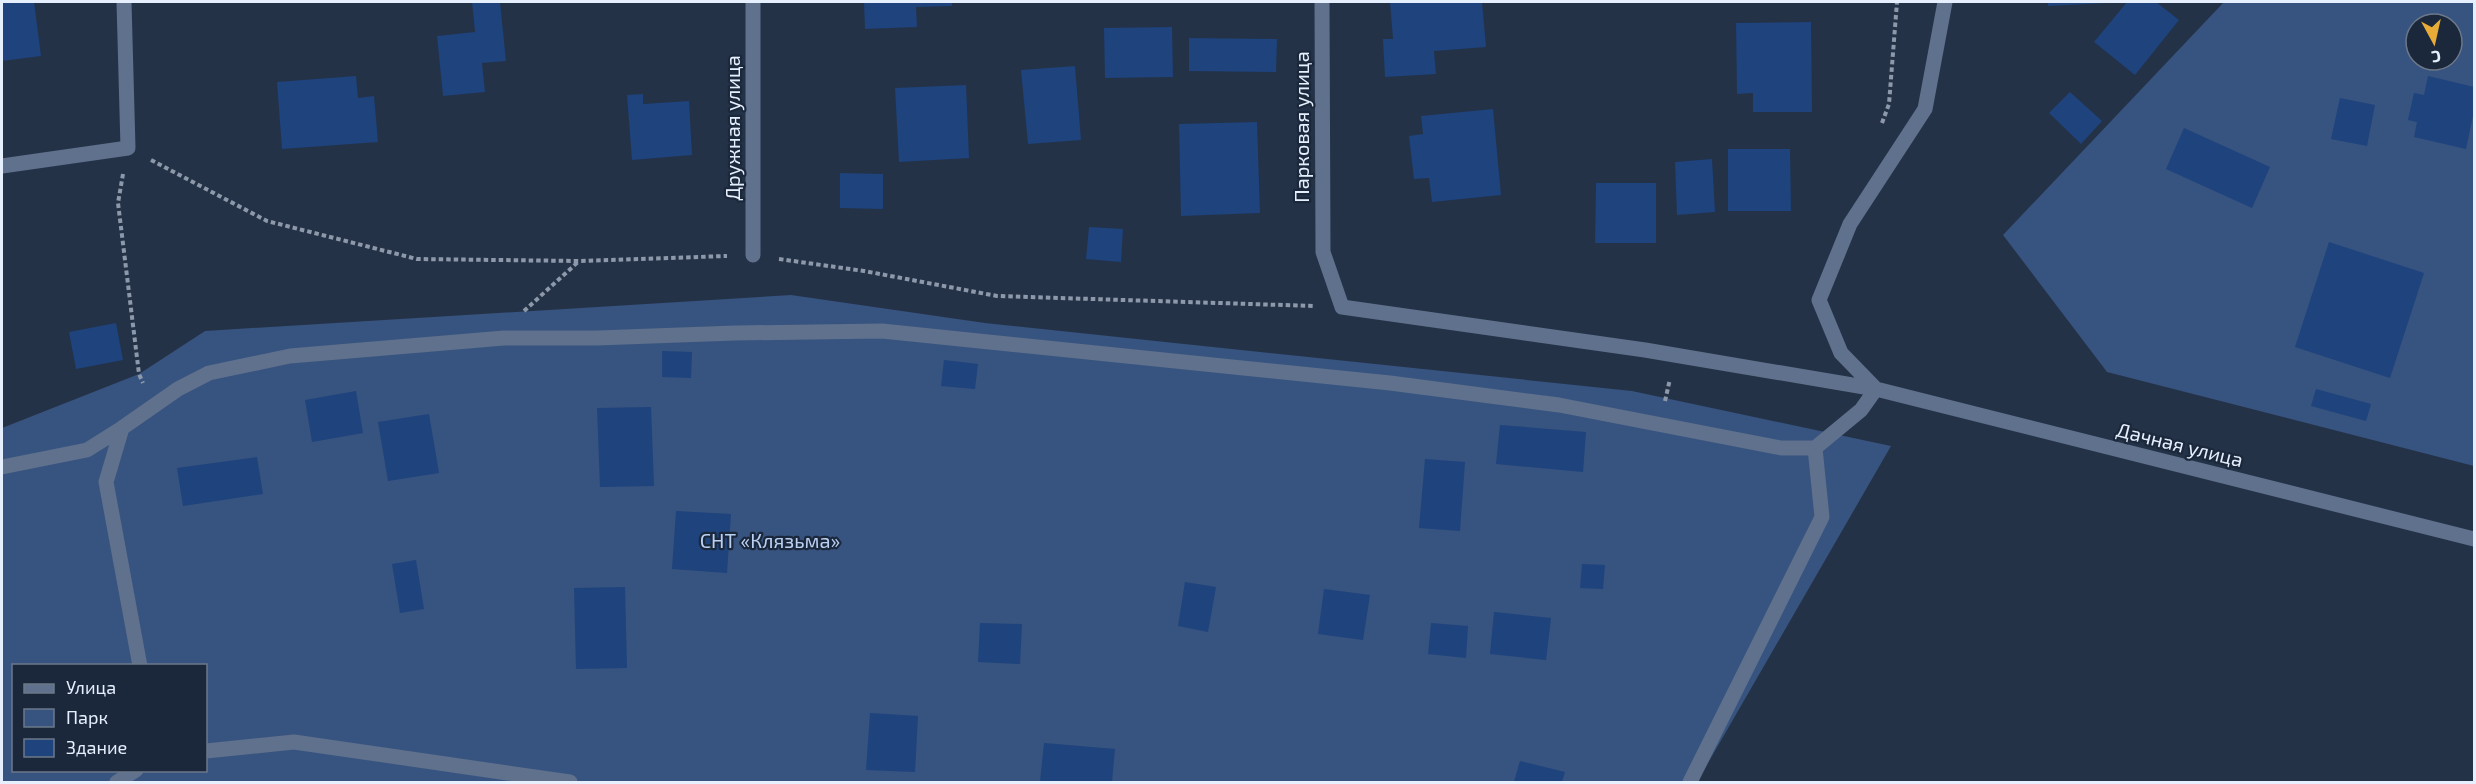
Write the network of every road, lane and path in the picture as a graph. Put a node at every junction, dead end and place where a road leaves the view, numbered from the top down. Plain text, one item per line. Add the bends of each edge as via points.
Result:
1 (124, 2) edge
2 (753, 2) edge
3 (1322, 2) edge
4 (1897, 2) edge
5 (1945, 2) edge
6 (1882, 125) dead end
7 (128, 148) junction
8 (2, 166) edge
9 (753, 255) junction
10 (579, 261) junction
11 (1342, 307) junction
12 (504, 338) junction
13 (1674, 356) junction
14 (1876, 389) junction
15 (152, 406) junction
16 (1660, 426) junction
17 (122, 428) junction
18 (1815, 448) junction
19 (2, 467) edge
20 (2475, 539) edge
21 (140, 664) edge
22 (207, 751) edge
23 (134, 772) edge
24 (117, 783) edge
25 (570, 783) edge
26 (1690, 783) edge

1 - 7 street
2 - 9 street, Дружная улица
3 - 11 street, Парковая улица via 1323,252
4 - 6 path via 1888,104
5 - 14 street via 1925,109 1850,224 1819,300 1841,353
7 - 8 street
7 - 10 path via 267,220 405,256
7 - 15 path via 118,202 139,374
9 - 10 path
9 - 11 path via 997,296
10 - 12 path via 523,312
11 - 13 street, Дачная улица
12 - 15 street via 290,356 210,373
12 - 16 street via 882,331 1390,383 1559,405
13 - 14 street, Дачная улица
13 - 16 path
14 - 18 street via 1861,410
14 - 20 street, Дачная улица
15 - 17 street
16 - 18 street via 1781,448
17 - 19 street via 87,450
17 - 21 street via 106,482
18 - 26 street via 1822,517
22 - 25 street via 294,742
23 - 24 street

